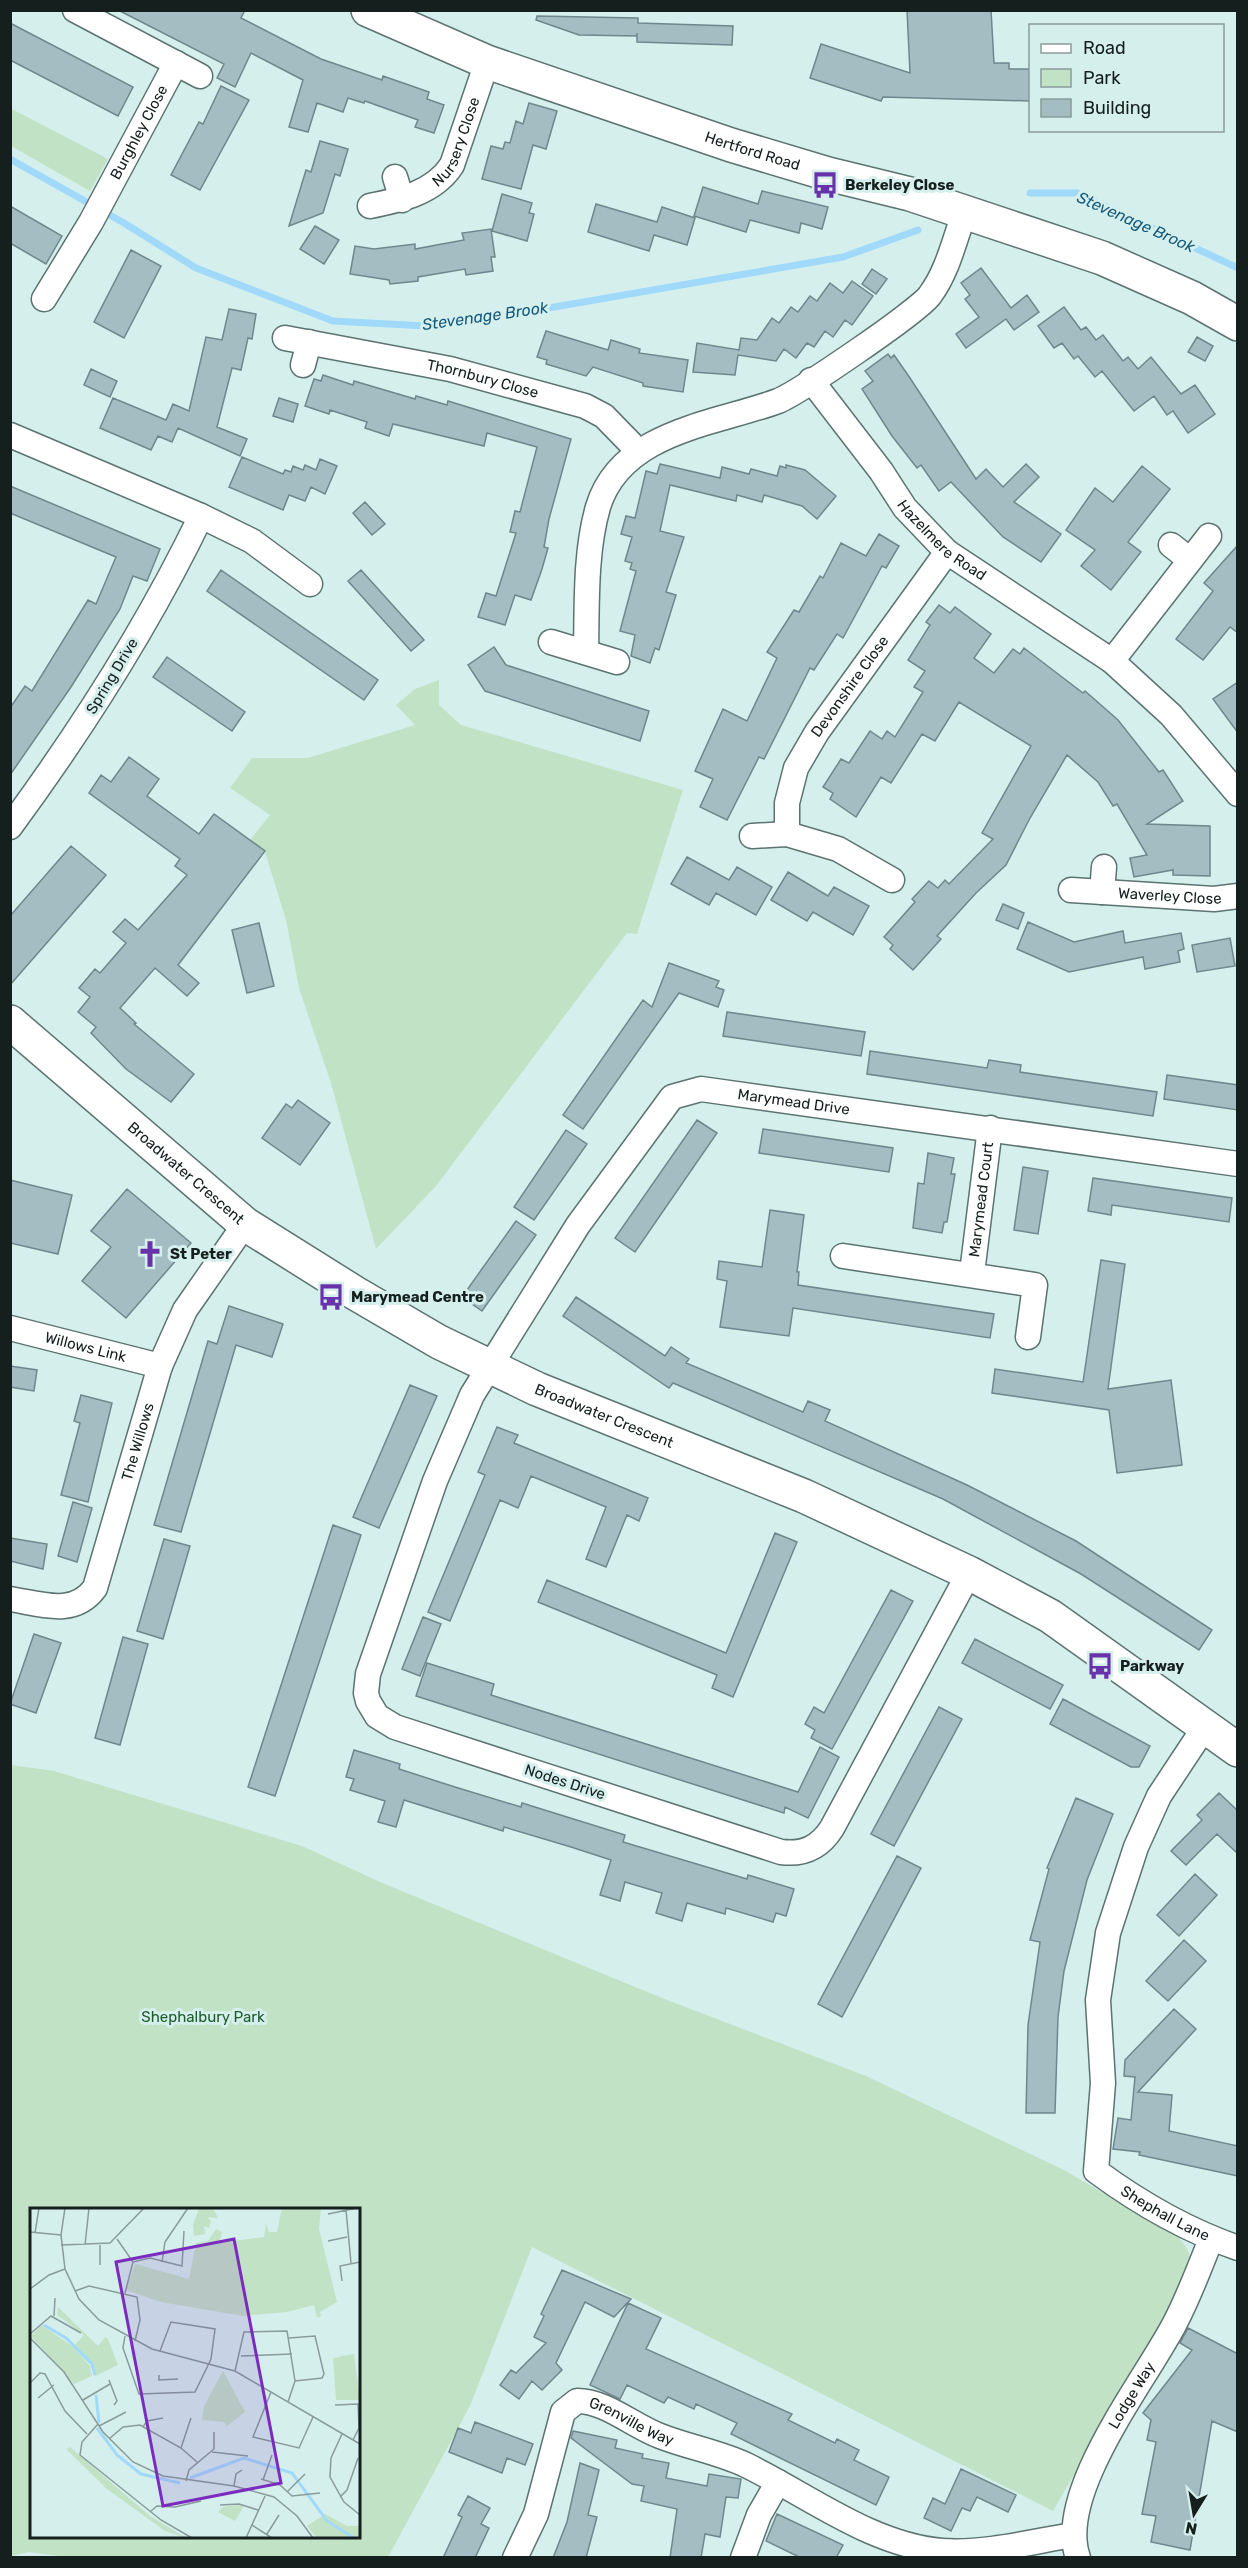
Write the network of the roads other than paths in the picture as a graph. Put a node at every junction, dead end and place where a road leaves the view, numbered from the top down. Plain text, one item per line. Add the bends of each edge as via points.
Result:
1 (75, 10) edge
2 (368, 10) edge
3 (487, 62) junction
4 (176, 63) junction
5 (200, 76) dead end
6 (395, 177) dead end
7 (402, 200) junction
8 (370, 206) dead end
9 (965, 211) junction
10 (44, 299) dead end
11 (1238, 324) edge
12 (285, 338) dead end
13 (811, 380) junction
14 (10, 435) edge
15 (639, 452) junction
16 (201, 516) junction
17 (1209, 536) dead end
18 (1171, 545) dead end
19 (947, 552) junction
20 (1190, 560) junction
21 (310, 584) dead end
22 (551, 642) dead end
23 (586, 652) junction
24 (1112, 661) junction
25 (617, 662) dead end
26 (1238, 794) edge
27 (10, 827) edge
28 (787, 834) junction
29 (752, 836) dead end
30 (1104, 867) dead end
31 (892, 880) dead end
32 (1071, 890) dead end
33 (1102, 892) junction
34 (1238, 896) edge
35 (10, 1022) edge
36 (990, 1128) junction
37 (1238, 1164) edge
38 (245, 1224) junction
39 (843, 1256) dead end
40 (972, 1273) junction
41 (10, 1328) edge
42 (1028, 1337) dead end
43 (489, 1365) junction
44 (160, 1366) junction
45 (969, 1574) junction
46 (10, 1599) edge
47 (1206, 1725) junction
48 (1238, 1750) edge
49 (1211, 2239) junction
50 (1238, 2248) edge
51 (778, 2482) junction
52 (1076, 2546) edge
53 (515, 2558) edge
54 (743, 2558) edge

1 - 4 street
2 - 3 street, Hertford Road
3 - 7 street, Nursery Close via 452,165 435,184
3 - 9 street, Hertford Road via 731,145
4 - 5 street
4 - 10 street, Burghley Close via 91,222
6 - 7 street
7 - 8 street, Nursery Close
9 - 11 street, Hertford Road via 1102,258 1192,298
9 - 13 street via 942,275 930,296
12 - 15 street, Thornbury Close via 306,353 450,369 585,406 604,416
13 - 15 street via 780,400 665,435
13 - 19 street, Hazelmere Road via 905,508
14 - 16 street
15 - 23 street via 615,476 598,506 591,547
16 - 21 street via 252,541
16 - 27 street, Spring Drive via 171,578 111,678 60,761
17 - 20 street
18 - 20 street
19 - 24 street, Hazelmere Road
19 - 28 street, Devonshire Close via 817,732 796,768 787,803
20 - 24 street
22 - 23 street
23 - 25 street
24 - 26 street, Hazelmere Road via 1171,715
28 - 29 street
28 - 31 street via 838,849
30 - 33 street, Waverley Close
32 - 33 street, Waverley Close
33 - 34 street, Waverley Close via 1214,899
35 - 38 street, Broadwater Crescent
36 - 37 street, Marymead Drive
36 - 40 street, Marymead Court
36 - 43 street, Marymead Drive via 701,1089 672,1096 578,1225
38 - 43 street, Broadwater Crescent via 439,1342
38 - 44 street, The Willows via 185,1310
39 - 40 street, Marymead Court
40 - 42 street, Marymead Court via 1035,1285
41 - 44 street, Willows Link
43 - 45 street, Broadwater Crescent via 537,1389 804,1497
43 - 45 street, Nodes Drive via 435,1481 368,1674 368,1701 377,1716 395,1727 781,1851 806,1851 821,1842 832,1828
44 - 46 street, The Willows via 95,1588 86,1599 69,1606
45 - 47 street, Broadwater Crescent via 1050,1616
47 - 48 street, Broadwater Crescent
47 - 49 street, Shephall Lane via 1150,1816 1108,1934 1098,2000 1103,2083 1096,2171
49 - 50 street, Shephall Lane
49 - 52 street, Lodge Way via 1174,2324 1087,2475 1076,2507
51 - 52 street, Grenville Way via 895,2540 940,2551
51 - 53 street, Grenville Way via 719,2454 659,2436 601,2405 577,2401 564,2412 536,2514
51 - 54 street via 759,2515

